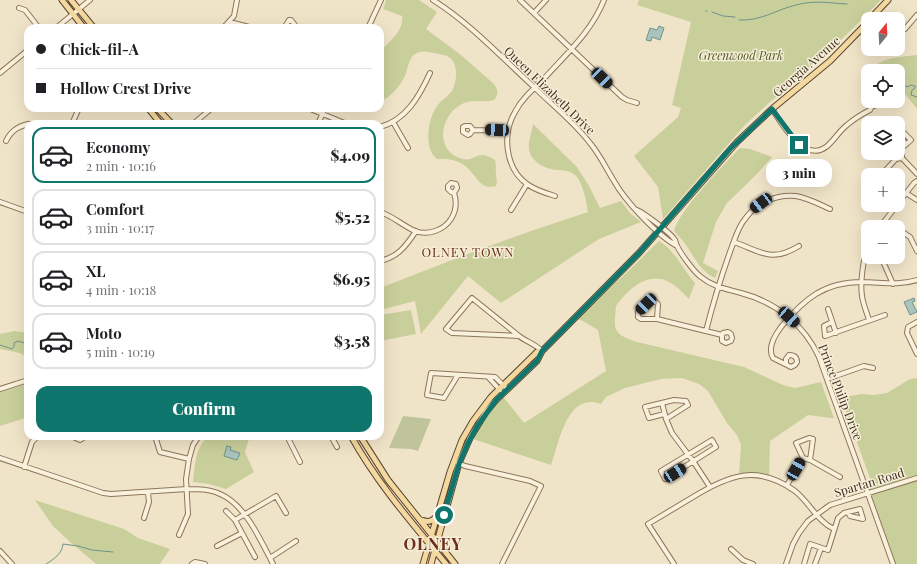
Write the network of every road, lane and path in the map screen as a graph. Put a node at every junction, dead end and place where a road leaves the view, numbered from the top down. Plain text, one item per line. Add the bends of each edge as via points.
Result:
1 (62, 0) edge
2 (71, 0) edge
3 (90, 0) edge
4 (237, 0) edge
5 (381, 0) edge
6 (433, 0) edge
7 (520, 0) edge
8 (546, 0) edge
9 (604, 0) edge
10 (888, 0) edge
11 (19, 8) dead end
12 (79, 9) junction
13 (877, 12) edge
14 (534, 13) junction
15 (72, 14) junction
16 (917, 15) edge
17 (230, 22) junction
18 (36, 24) edge
19 (61, 24) edge
20 (81, 24) edge
21 (91, 24) edge
22 (228, 24) edge
23 (237, 24) edge
24 (285, 24) edge
25 (295, 24) edge
26 (370, 24) edge
27 (861, 29) edge
28 (905, 29) edge
29 (572, 49) junction
30 (24, 53) edge
31 (0, 72) edge
32 (430, 73) dead end
33 (534, 88) junction
34 (637, 103) dead end
35 (871, 108) edge
36 (772, 109) junction
37 (151, 112) edge
38 (161, 112) edge
39 (207, 112) edge
40 (317, 112) edge
41 (322, 114) junction
42 (158, 120) edge
43 (168, 120) edge
44 (198, 120) edge
45 (320, 120) edge
46 (337, 120) edge
47 (393, 122) junction
48 (24, 125) edge
49 (384, 125) edge
50 (473, 130) dead end
51 (508, 131) junction
52 (6, 141) dead end
53 (408, 148) dead end
54 (895, 160) edge
55 (904, 160) edge
56 (888, 168) edge
57 (917, 174) edge
58 (917, 181) edge
59 (527, 184) junction
60 (454, 193) dead end
61 (906, 193) joint
62 (555, 196) dead end
63 (917, 200) edge
64 (0, 202) edge
65 (830, 209) dead end
66 (511, 210) dead end
67 (24, 211) edge
68 (384, 213) edge
69 (660, 230) junction
70 (416, 231) junction
71 (905, 233) edge
72 (734, 242) junction
73 (799, 246) dead end
74 (917, 251) edge
75 (384, 260) edge
76 (863, 264) edge
77 (884, 264) edge
78 (917, 280) edge
79 (863, 282) junction
80 (893, 284) junction
81 (718, 286) junction
82 (828, 310) dead end
83 (885, 315) dead end
84 (789, 317) junction
85 (657, 319) junction
86 (870, 320) junction
87 (832, 322) junction
88 (917, 322) edge
89 (706, 331) junction
90 (836, 333) junction
91 (519, 336) junction
92 (722, 336) dead end
93 (542, 351) junction
94 (917, 354) edge
95 (786, 364) dead end
96 (873, 368) dead end
97 (458, 375) junction
98 (827, 379) junction
99 (24, 381) edge
100 (0, 389) edge
101 (503, 389) junction
102 (662, 403) junction
103 (664, 414) junction
104 (666, 419) junction
105 (34, 440) edge
106 (156, 440) edge
107 (196, 440) edge
108 (290, 440) edge
109 (333, 440) edge
110 (353, 440) edge
111 (363, 440) edge
112 (337, 448) dead end
113 (688, 454) junction
114 (0, 458) edge
115 (803, 458) junction
116 (189, 459) junction
117 (694, 460) junction
118 (810, 460) junction
119 (453, 461) junction
120 (300, 462) dead end
121 (459, 464) junction
122 (24, 467) junction
123 (840, 477) dead end
124 (917, 478) edge
125 (787, 485) junction
126 (710, 487) junction
127 (187, 489) junction
128 (148, 493) junction
129 (868, 493) junction
130 (226, 511) dead end
131 (848, 512) dead end
132 (286, 513) dead end
133 (245, 514) junction
134 (816, 514) junction
135 (437, 516) junction
136 (144, 518) dead end
137 (418, 518) junction
138 (235, 520) junction
139 (834, 530) junction
140 (242, 533) junction
141 (179, 535) dead end
142 (432, 535) junction
143 (296, 541) dead end
144 (437, 542) junction
145 (429, 544) junction
146 (217, 546) dead end
147 (731, 548) dead end
148 (821, 548) junction
149 (0, 551) edge
150 (435, 551) junction
151 (255, 557) dead end
152 (270, 558) junction
153 (747, 563) edge
154 (12, 564) edge
155 (192, 564) edge
156 (205, 564) edge
157 (273, 564) edge
158 (423, 564) edge
159 (432, 564) edge
160 (445, 564) edge
161 (455, 564) edge
162 (502, 564) edge
163 (674, 564) edge
164 (753, 564) edge
165 (786, 564) edge
166 (804, 564) edge
167 (816, 564) edge
168 (893, 564) edge

1 - 15 main road
2 - 12 main road
3 - 12 street
4 - 17 street
5 - 26 street
6 - 33 street, Queen Elizabeth Drive via 468,25
7 - 14 street
8 - 14 street
9 - 29 street via 590,27
10 - 13 main road
11 - 18 street via 25,10
12 - 15 street
12 - 21 main road
14 - 29 street
15 - 19 street
15 - 20 main road
16 - 28 street
17 - 22 street
17 - 23 street
24 - 25 street via 291,20
27 - 36 main road, Georgia Avenue via 830,61
29 - 33 street
29 - 34 street via 622,97
30 - 31 street
32 - 47 street via 409,109
33 - 51 street via 515,111
33 - 69 street, Queen Elizabeth Drive via 589,141 614,183 637,210 644,213
35 - 36 street via 847,125 826,147 815,152 799,145
36 - 69 main road, Georgia Avenue via 730,149
37 - 42 main road
38 - 43 main road
39 - 44 street
40 - 41 street
41 - 45 street
41 - 46 street
47 - 49 street
47 - 53 street
48 - 52 street via 14,129
50 - 51 street
51 - 59 street via 508,152 512,164 515,172
54 - 56 street
55 - 57 street
58 - 61 street
59 - 62 street
59 - 66 street
60 - 70 street via 456,204 448,223 433,232
61 - 63 street
64 - 67 street
65 - 72 street via 796,196 772,199 751,211
68 - 70 street
69 - 81 street, Prince Philip Drive via 675,239 677,246 700,276
69 - 93 main road, Georgia Avenue
70 - 75 street via 402,250
71 - 74 street
72 - 73 street via 772,255 788,253
72 - 81 street
76 - 79 street
77 - 80 street
78 - 80 street
79 - 80 street
79 - 84 street via 843,283 822,290 802,303
79 - 86 street via 862,298
81 - 84 street, Prince Philip Drive via 759,299
81 - 89 street
82 - 87 street
83 - 86 street
84 - 95 street via 775,336 771,351 773,358
84 - 98 street, Prince Philip Drive via 812,342
85 - 85 street via 641,320 638,312 655,300 658,304
85 - 89 street
86 - 90 street
87 - 90 street
87 - 90 street via 824,326 824,333 826,336
88 - 94 street via 908,328 907,333
89 - 92 street
91 - 91 street via 472,298 446,329 452,333
91 - 93 street
93 - 101 main road, Georgia Avenue via 537,352
96 - 98 street via 864,366
97 - 97 street via 431,373 427,395 444,398
97 - 101 street via 495,377
98 - 129 street, Prince Philip Drive
99 - 100 street
101 - 119 main road, Georgia Avenue via 491,397 472,423
101 - 121 main road, Georgia Avenue via 478,425
102 - 103 street
102 - 103 street via 645,408 649,418
102 - 104 street via 680,400 686,401 688,405
103 - 104 street
104 - 113 street via 672,433
105 - 122 street
106 - 116 street via 160,452
107 - 116 street
108 - 120 street
109 - 112 street
110 - 145 main road via 382,484
111 - 137 main road via 382,471
113 - 117 street
113 - 117 street via 712,440 716,447
113 - 117 street via 661,471 666,479
114 - 122 street
115 - 118 street
115 - 118 street via 796,443 813,439
115 - 125 street
116 - 127 street
117 - 126 street
118 - 123 street
119 - 121 street
119 - 135 main road, Georgia Avenue
121 - 144 main road, Georgia Avenue
121 - 162 street via 541,486
122 - 128 street via 103,493
124 - 129 street, Spartan Road
125 - 126 street via 769,477 746,475 730,478
125 - 134 street via 800,495
126 - 163 street via 648,524
127 - 128 street
127 - 133 street via 221,494
127 - 141 street via 188,514
128 - 136 street via 149,502
129 - 134 street, Spartan Road via 830,505
129 - 168 street, Prince Philip Drive
130 - 138 street
131 - 139 street via 838,518
132 - 133 street via 276,496
133 - 138 street
133 - 152 street
134 - 139 street
134 - 165 street, Spartan Road via 799,533
135 - 137 main road via 429,522
135 - 142 main road, Georgia Avenue
137 - 142 main road
138 - 140 street
139 - 148 street via 828,550
140 - 146 street
140 - 151 street
142 - 144 main road
142 - 145 main road, Georgia Avenue
143 - 152 street
144 - 150 main road, Georgia Avenue
144 - 161 main road
145 - 150 main road
145 - 158 main road, Georgia Avenue
147 - 153 street
148 - 166 street via 810,544
148 - 167 street
149 - 154 street
150 - 159 main road, Georgia Avenue
150 - 160 main road
152 - 157 street
153 - 164 street
155 - 156 street
159 - 160 main road

